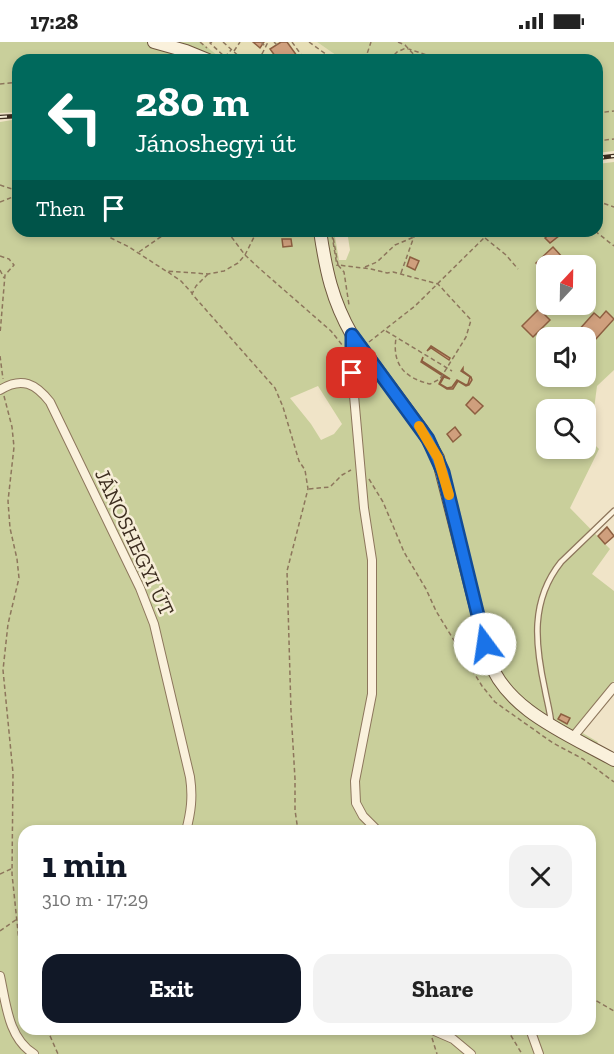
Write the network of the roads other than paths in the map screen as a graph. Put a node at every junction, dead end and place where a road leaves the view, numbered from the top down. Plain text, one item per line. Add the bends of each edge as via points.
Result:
1 (154, 42) edge
2 (177, 45) edge
3 (196, 54) edge
4 (321, 237) edge
5 (356, 350) junction
6 (2, 389) edge
7 (614, 511) edge
8 (614, 687) edge
9 (563, 731) junction
10 (614, 760) edge
11 (188, 825) edge
12 (372, 825) edge
13 (0, 976) edge
14 (437, 1035) edge
15 (533, 1035) edge
16 (34, 1054) edge
17 (471, 1054) edge
18 (539, 1054) edge

1 - 2 main road
2 - 3 main road
4 - 5 main road via 329,285
5 - 9 main road via 422,430 438,458 498,681 517,703
5 - 12 street via 361,467 372,560 372,694 355,781 356,803
6 - 11 street, JÁNOSHEGYI ÚT via 15,382 27,383 41,390 50,402 140,588 154,624 190,777 193,793
7 - 9 lane via 561,562 547,581 541,598 536,628 541,670
8 - 9 street
9 - 10 main road
13 - 16 street via 17,1040
14 - 17 street via 453,1040
15 - 18 street

